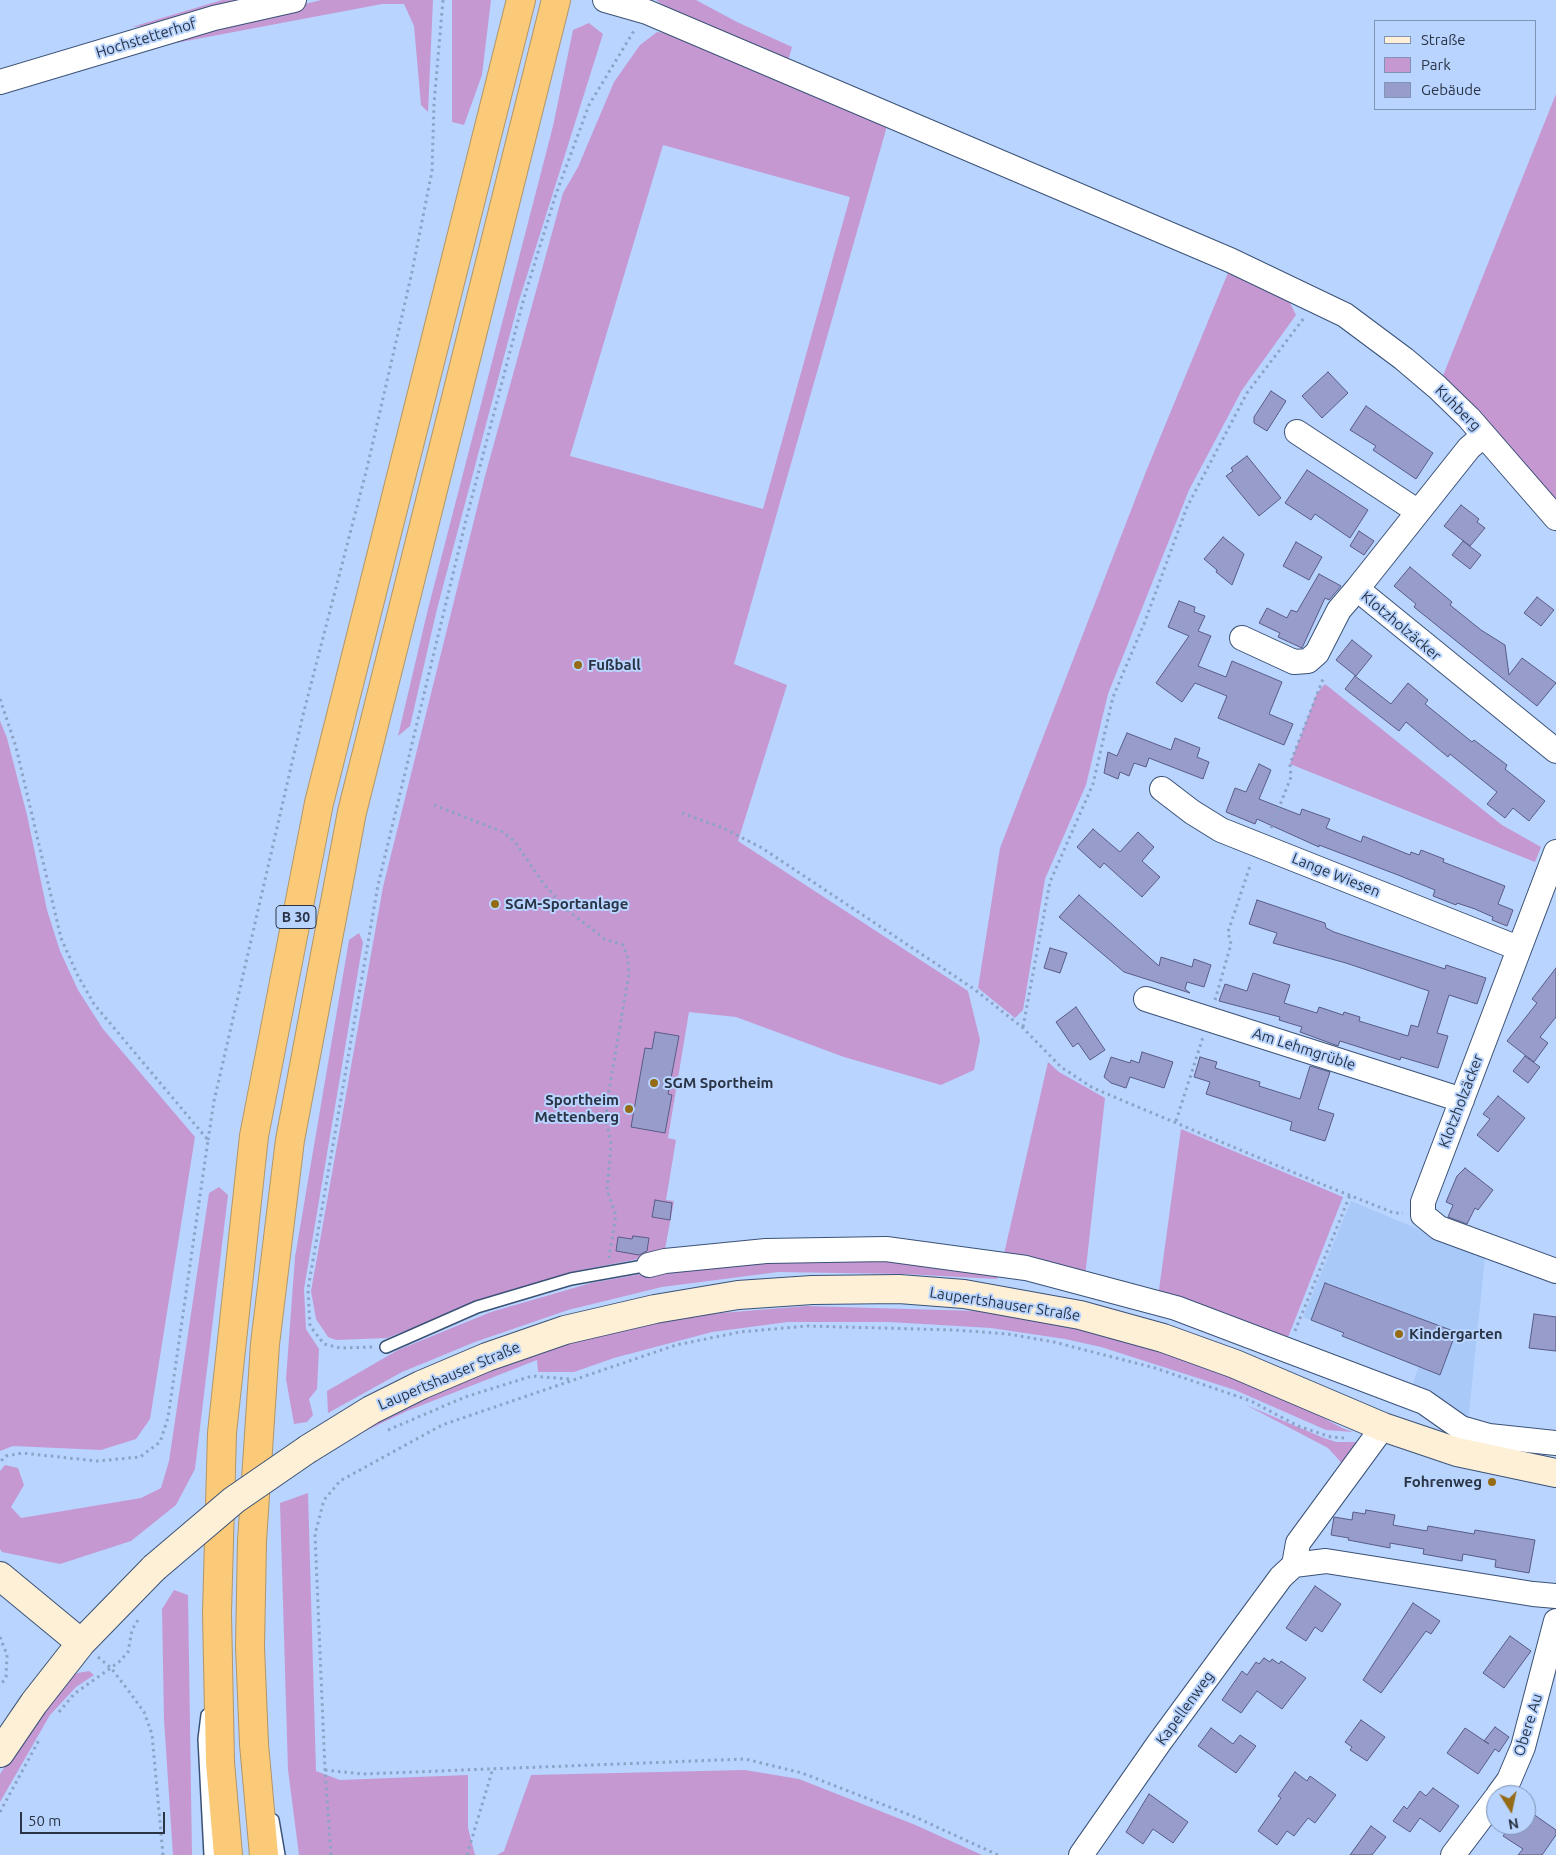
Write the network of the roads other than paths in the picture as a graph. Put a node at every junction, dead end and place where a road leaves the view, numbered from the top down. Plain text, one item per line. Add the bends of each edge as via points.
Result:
1 (294, 0) edge
2 (522, 0) edge
3 (556, 0) edge
4 (606, 0) edge
5 (0, 82) edge
6 (1297, 432) dead end
7 (1484, 435) junction
8 (1417, 511) junction
9 (1556, 518) edge
10 (1357, 590) junction
11 (1242, 638) dead end
12 (1556, 751) edge
13 (1162, 789) dead end
14 (1556, 852) edge
15 (1518, 948) junction
16 (1146, 999) dead end
17 (1462, 1100) junction
18 (649, 1265) joint
19 (1556, 1271) edge
20 (386, 1347) road end
21 (1373, 1441) junction
22 (1556, 1443) edge
23 (1556, 1473) edge
24 (1294, 1565) junction
25 (0, 1576) edge
26 (1556, 1596) edge
27 (217, 1613) junction
28 (1556, 1621) edge
29 (81, 1643) junction
30 (254, 1744) junction
31 (0, 1753) edge
32 (1505, 1785) edge
33 (1486, 1811) edge
34 (210, 1855) edge
35 (228, 1855) edge
36 (264, 1855) edge
37 (279, 1855) edge
38 (1081, 1855) edge
39 (1453, 1855) edge

1 - 5 street, Hochstetterhof via 214,18
2 - 27 highway, B 30 via 319,803 254,1136 222,1433
3 - 30 highway, B 30 via 352,812 290,1140 265,1344 252,1540 250,1647
4 - 7 street, Kuhberg via 648,12 1230,260 1345,315 1431,382
6 - 8 street
7 - 8 street, Klotzholzäcker via 1469,448
7 - 9 street, Kuhberg
8 - 10 street, Klotzholzäcker
10 - 11 street via 1339,610 1317,652 1308,661 1294,662
10 - 12 street, Klotzholzäcker
13 - 15 street, Lange Wiesen via 1221,830
14 - 15 street, Klotzholzäcker
15 - 17 street, Klotzholzäcker
16 - 17 street, Am Lehmgrüble
17 - 19 street, Klotzholzäcker via 1423,1202 1424,1215 1439,1228
18 - 20 lane via 571,1279 477,1307
18 - 22 street via 766,1251 895,1251 1026,1268 1176,1308 1424,1402 1461,1428 1489,1436
21 - 23 main road, Laupertshauser Straße via 1457,1452
21 - 24 street via 1298,1543
21 - 29 main road, Laupertshauser Straße, bridge via 1235,1364 1163,1338 1080,1315 964,1294 899,1289 738,1295 655,1309 565,1330 487,1357 371,1410 234,1500 154,1568
24 - 26 street via 1326,1561
24 - 38 street, Kapellenweg via 1281,1577 1164,1735
25 - 29 main road
27 - 34 lane via 204,1740
27 - 35 highway, B 30 via 220,1762
28 - 32 street, Obere Au via 1523,1747
29 - 31 main road, Laupertshauser Straße
30 - 36 highway, B 30
30 - 37 lane
33 - 39 street

